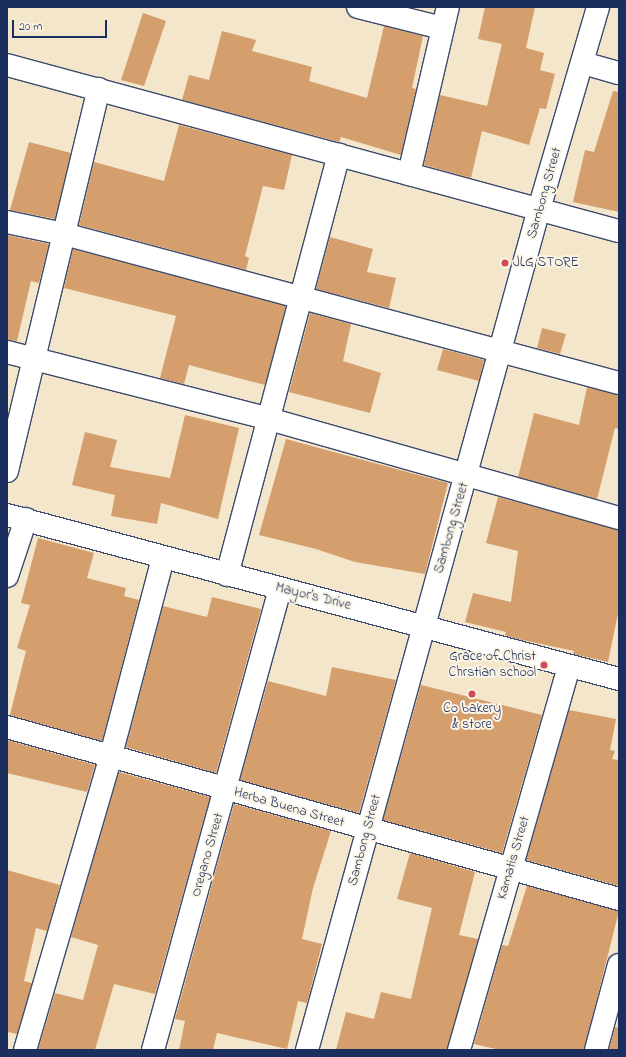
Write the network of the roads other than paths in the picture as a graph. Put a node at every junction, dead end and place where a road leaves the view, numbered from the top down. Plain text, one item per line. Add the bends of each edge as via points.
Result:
1 (358, 7) edge
2 (448, 7) edge
3 (598, 7) edge
4 (442, 28) junction
5 (584, 63) junction
6 (7, 65) edge
7 (619, 72) edge
8 (99, 89) junction
9 (339, 155) junction
10 (409, 174) junction
11 (540, 209) junction
12 (7, 222) edge
13 (619, 231) edge
14 (64, 234) junction
15 (302, 298) junction
16 (501, 351) junction
17 (7, 352) edge
18 (34, 359) junction
19 (619, 383) edge
20 (269, 419) junction
21 (7, 471) edge
22 (467, 475) junction
23 (17, 517) edge
24 (619, 518) edge
25 (162, 558) junction
26 (227, 575) junction
27 (7, 576) edge
28 (280, 589) junction
29 (424, 625) junction
30 (569, 666) junction
31 (619, 680) edge
32 (7, 727) edge
33 (110, 755) junction
34 (226, 790) junction
35 (368, 830) junction
36 (511, 867) junction
37 (619, 899) edge
38 (619, 965) edge
39 (25, 1050) edge
40 (153, 1050) edge
41 (307, 1050) edge
42 (459, 1050) edge
43 (596, 1050) edge

1 - 4 street
2 - 4 street
3 - 5 street, Sambong Street
4 - 10 street
5 - 7 street
5 - 11 street, Sambong Street
6 - 8 street
8 - 9 street
8 - 14 street
9 - 10 street
9 - 15 street
10 - 11 street
11 - 13 street
11 - 16 street, Sambong Street
12 - 14 street
14 - 15 street
14 - 18 street
15 - 16 street
15 - 20 street
16 - 19 street
16 - 22 street, Sambong Street
17 - 18 street
18 - 20 street
18 - 21 street
20 - 22 street
20 - 26 street
22 - 24 street
22 - 29 street, Sambong Street
23 - 25 street, Mayor's Drive
23 - 27 street
25 - 26 street, Mayor's Drive
25 - 33 street
26 - 28 street, Mayor's Drive
28 - 29 street, Mayor's Drive
28 - 34 street, Oregano Street
29 - 30 street, Mayor's Drive
29 - 35 street, Sambong Street
30 - 31 street, Mayor's Drive
30 - 36 street, Kamatis Street
32 - 33 street, Herba Buena Street
33 - 34 street, Herba Buena Street
33 - 39 street
34 - 35 street, Herba Buena Street
34 - 40 street, Oregano Street
35 - 36 street, Herba Buena Street
35 - 41 street, Sambong Street
36 - 37 street, Herba Buena Street
36 - 42 street, Kamatis Street
38 - 43 street

